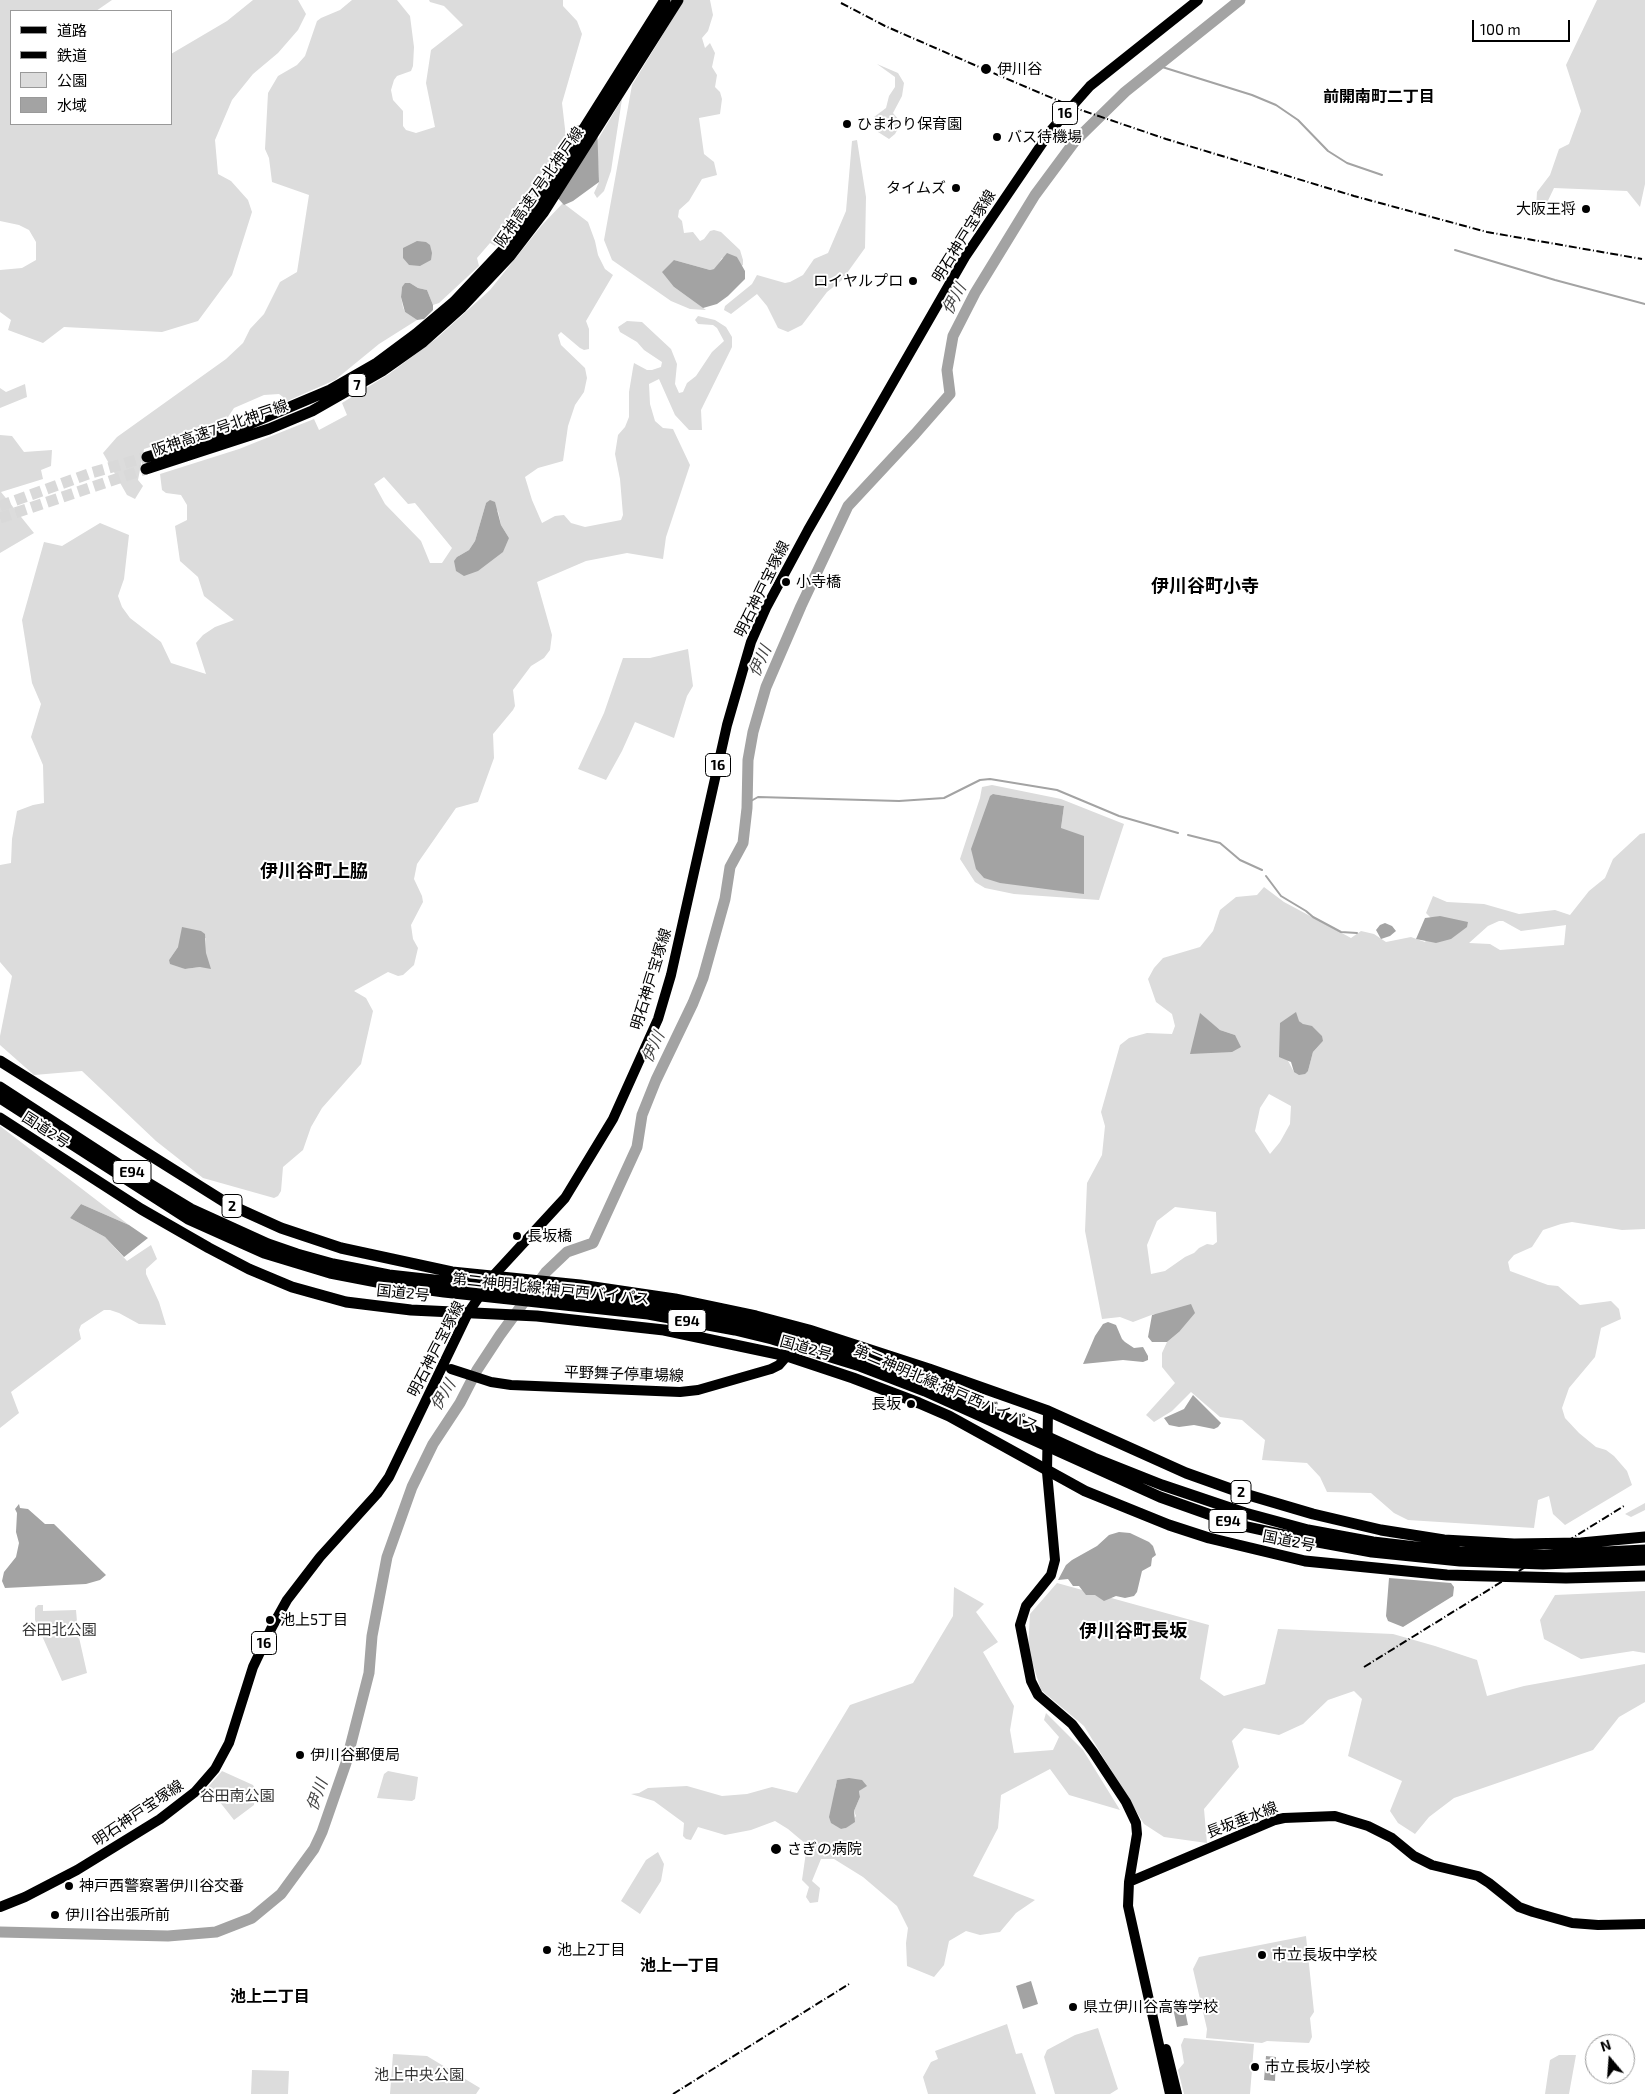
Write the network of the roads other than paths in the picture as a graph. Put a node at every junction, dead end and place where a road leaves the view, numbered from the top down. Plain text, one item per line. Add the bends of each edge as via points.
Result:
1 (665, 0) edge
2 (678, 0) edge
3 (1198, 0) edge
4 (523, 232) junction
5 (147, 457) tunnel mouth
6 (146, 469) tunnel mouth
7 (0, 1061) edge
8 (1, 1091) edge
9 (0, 1118) edge
10 (494, 1275) junction
11 (468, 1314) junction
12 (809, 1330) junction
13 (787, 1356) junction
14 (451, 1369) dead end
15 (1048, 1411) junction
16 (1047, 1472) junction
17 (1645, 1536) edge
18 (1373, 1547) junction
19 (1645, 1550) edge
20 (1645, 1560) edge
21 (1645, 1576) edge
22 (1129, 1882) junction
23 (1128, 1896) junction
24 (0, 1907) edge
25 (1645, 1924) edge
26 (1170, 2094) edge
27 (1177, 2094) edge

1 - 4 highway, 阪神高速7号北神戸線 / 7
2 - 4 highway, 阪神高速7号北神戸線 / 7 via 563,184
3 - 10 main road, 明石神戸宝塚線 / 16 via 1090,86 1052,129 965,257 808,530 751,642 727,725 658,1019 613,1119 565,1198
4 - 5 highway, 阪神高速7号北神戸線 / 7 via 454,302 376,363 330,390 280,413 228,433
4 - 6 highway, 阪神高速7号北神戸線 / 7 via 493,275 461,308 423,342 382,371 312,411 270,430
7 - 10 highway, 国道2号 / 2 via 201,1188 255,1218 306,1237 375,1256 452,1272
8 - 18 highway, 第二神明北線;神戸西バイパス / E94 via 142,1180 266,1248 375,1272 648,1304 748,1323 817,1342 927,1382 1160,1497 1238,1525 1307,1540
9 - 11 highway, 国道2号 via 141,1209 249,1269 292,1287 346,1302
10 - 11 main road, 明石神戸宝塚線 / 16
10 - 12 highway, 国道2号 / 2 via 684,1301
11 - 13 highway, 国道2号 via 537,1316 664,1330
11 - 24 main road, 明石神戸宝塚線 / 16 via 390,1477 287,1600 252,1667 230,1743 215,1769 196,1792 160,1819 77,1870
12 - 13 main road, 平野舞子停車場線
12 - 15 highway, 国道2号 / 2
13 - 14 main road, 平野舞子停車場線 via 771,1369 680,1392 511,1385
13 - 16 highway, 国道2号 via 949,1416
15 - 16 main road
15 - 17 highway, 国道2号 / 2 via 1186,1473 1245,1494 1382,1530 1444,1540 1523,1544 1581,1543
16 - 21 highway, 国道2号 via 1169,1525 1305,1561 1447,1575
16 - 22 main road via 1054,1560 1051,1575 1026,1606 1020,1625 1031,1681 1038,1695 1072,1724 1126,1802 1138,1834
18 - 19 highway, 第二神明北線;神戸西バイパス / E94 via 1544,1555
18 - 20 highway, 第二神明北線;神戸西バイパス / E94 via 1460,1561 1544,1564
22 - 23 main road
22 - 25 main road, 長坂垂水線 via 1275,1820 1335,1816 1368,1826 1392,1838 1426,1862 1478,1876 1518,1907 1572,1923
23 - 26 main road via 1137,1952
23 - 27 main road

